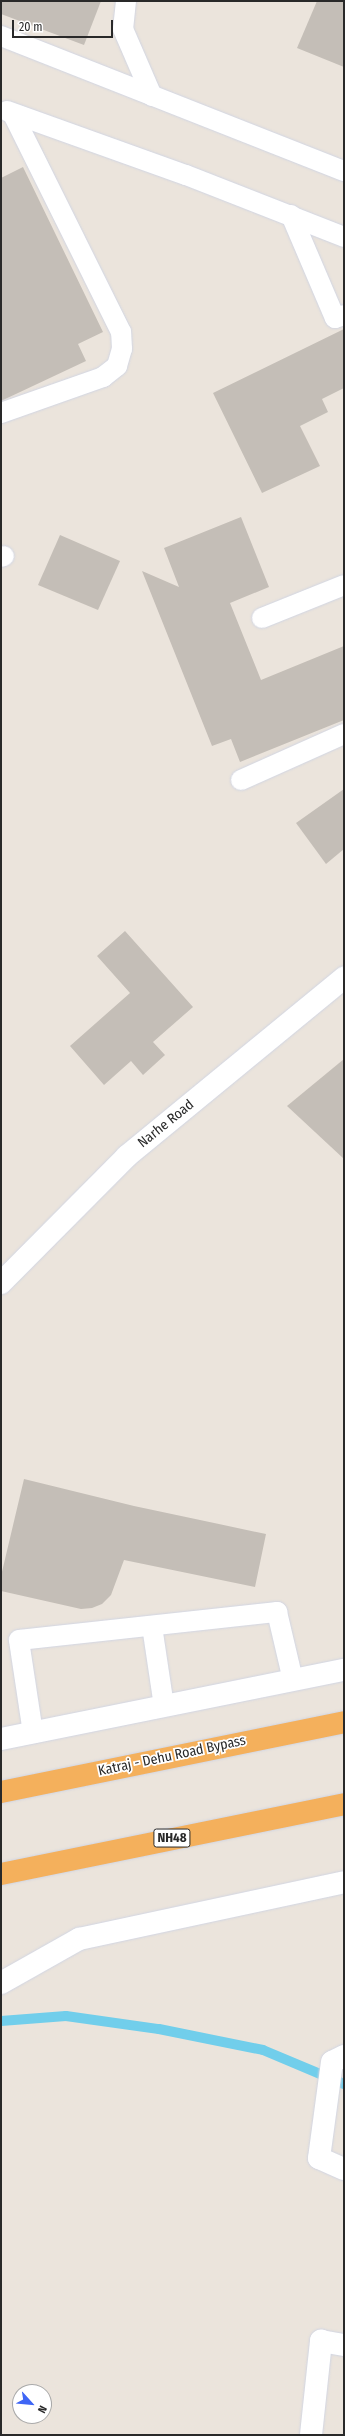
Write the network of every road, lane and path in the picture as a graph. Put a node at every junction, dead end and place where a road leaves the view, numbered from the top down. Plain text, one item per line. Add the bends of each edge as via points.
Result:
1 (126, 1) edge
2 (1, 36) edge
3 (152, 96) junction
4 (7, 111) edge
5 (344, 171) edge
6 (291, 215) junction
7 (344, 238) edge
8 (344, 314) edge
9 (1, 413) edge
10 (344, 585) edge
11 (262, 618) dead end
12 (344, 734) edge
13 (240, 780) dead end
14 (344, 978) edge
15 (1, 1283) edge
16 (152, 1626) junction
17 (344, 1670) edge
18 (292, 1680) junction
19 (164, 1706) junction
20 (344, 1722) edge
21 (33, 1733) junction
22 (1, 1739) edge
23 (1, 1792) edge
24 (344, 1804) edge
25 (1, 1874) edge
26 (344, 1882) edge
27 (1, 1983) edge
28 (338, 2059) edge
29 (344, 2169) edge
30 (344, 2344) edge
31 (311, 2435) edge

1 - 3 lane via 123,29
2 - 3 lane
3 - 5 lane
4 - 6 lane
4 - 9 lane via 121,332 122,349 117,366 103,377
6 - 7 lane
6 - 8 lane via 335,318
10 - 11 lane
12 - 13 lane
14 - 15 street, Narhe Road via 126,1156
16 - 18 lane via 277,1612
16 - 19 lane
16 - 21 lane via 19,1640
17 - 18 street
18 - 19 street
19 - 21 street
20 - 23 highway, Katraj - Dehu Road Bypass
21 - 22 street
24 - 25 highway, NH48
26 - 27 street via 79,1939
28 - 29 street via 319,2158
30 - 31 street via 321,2341

